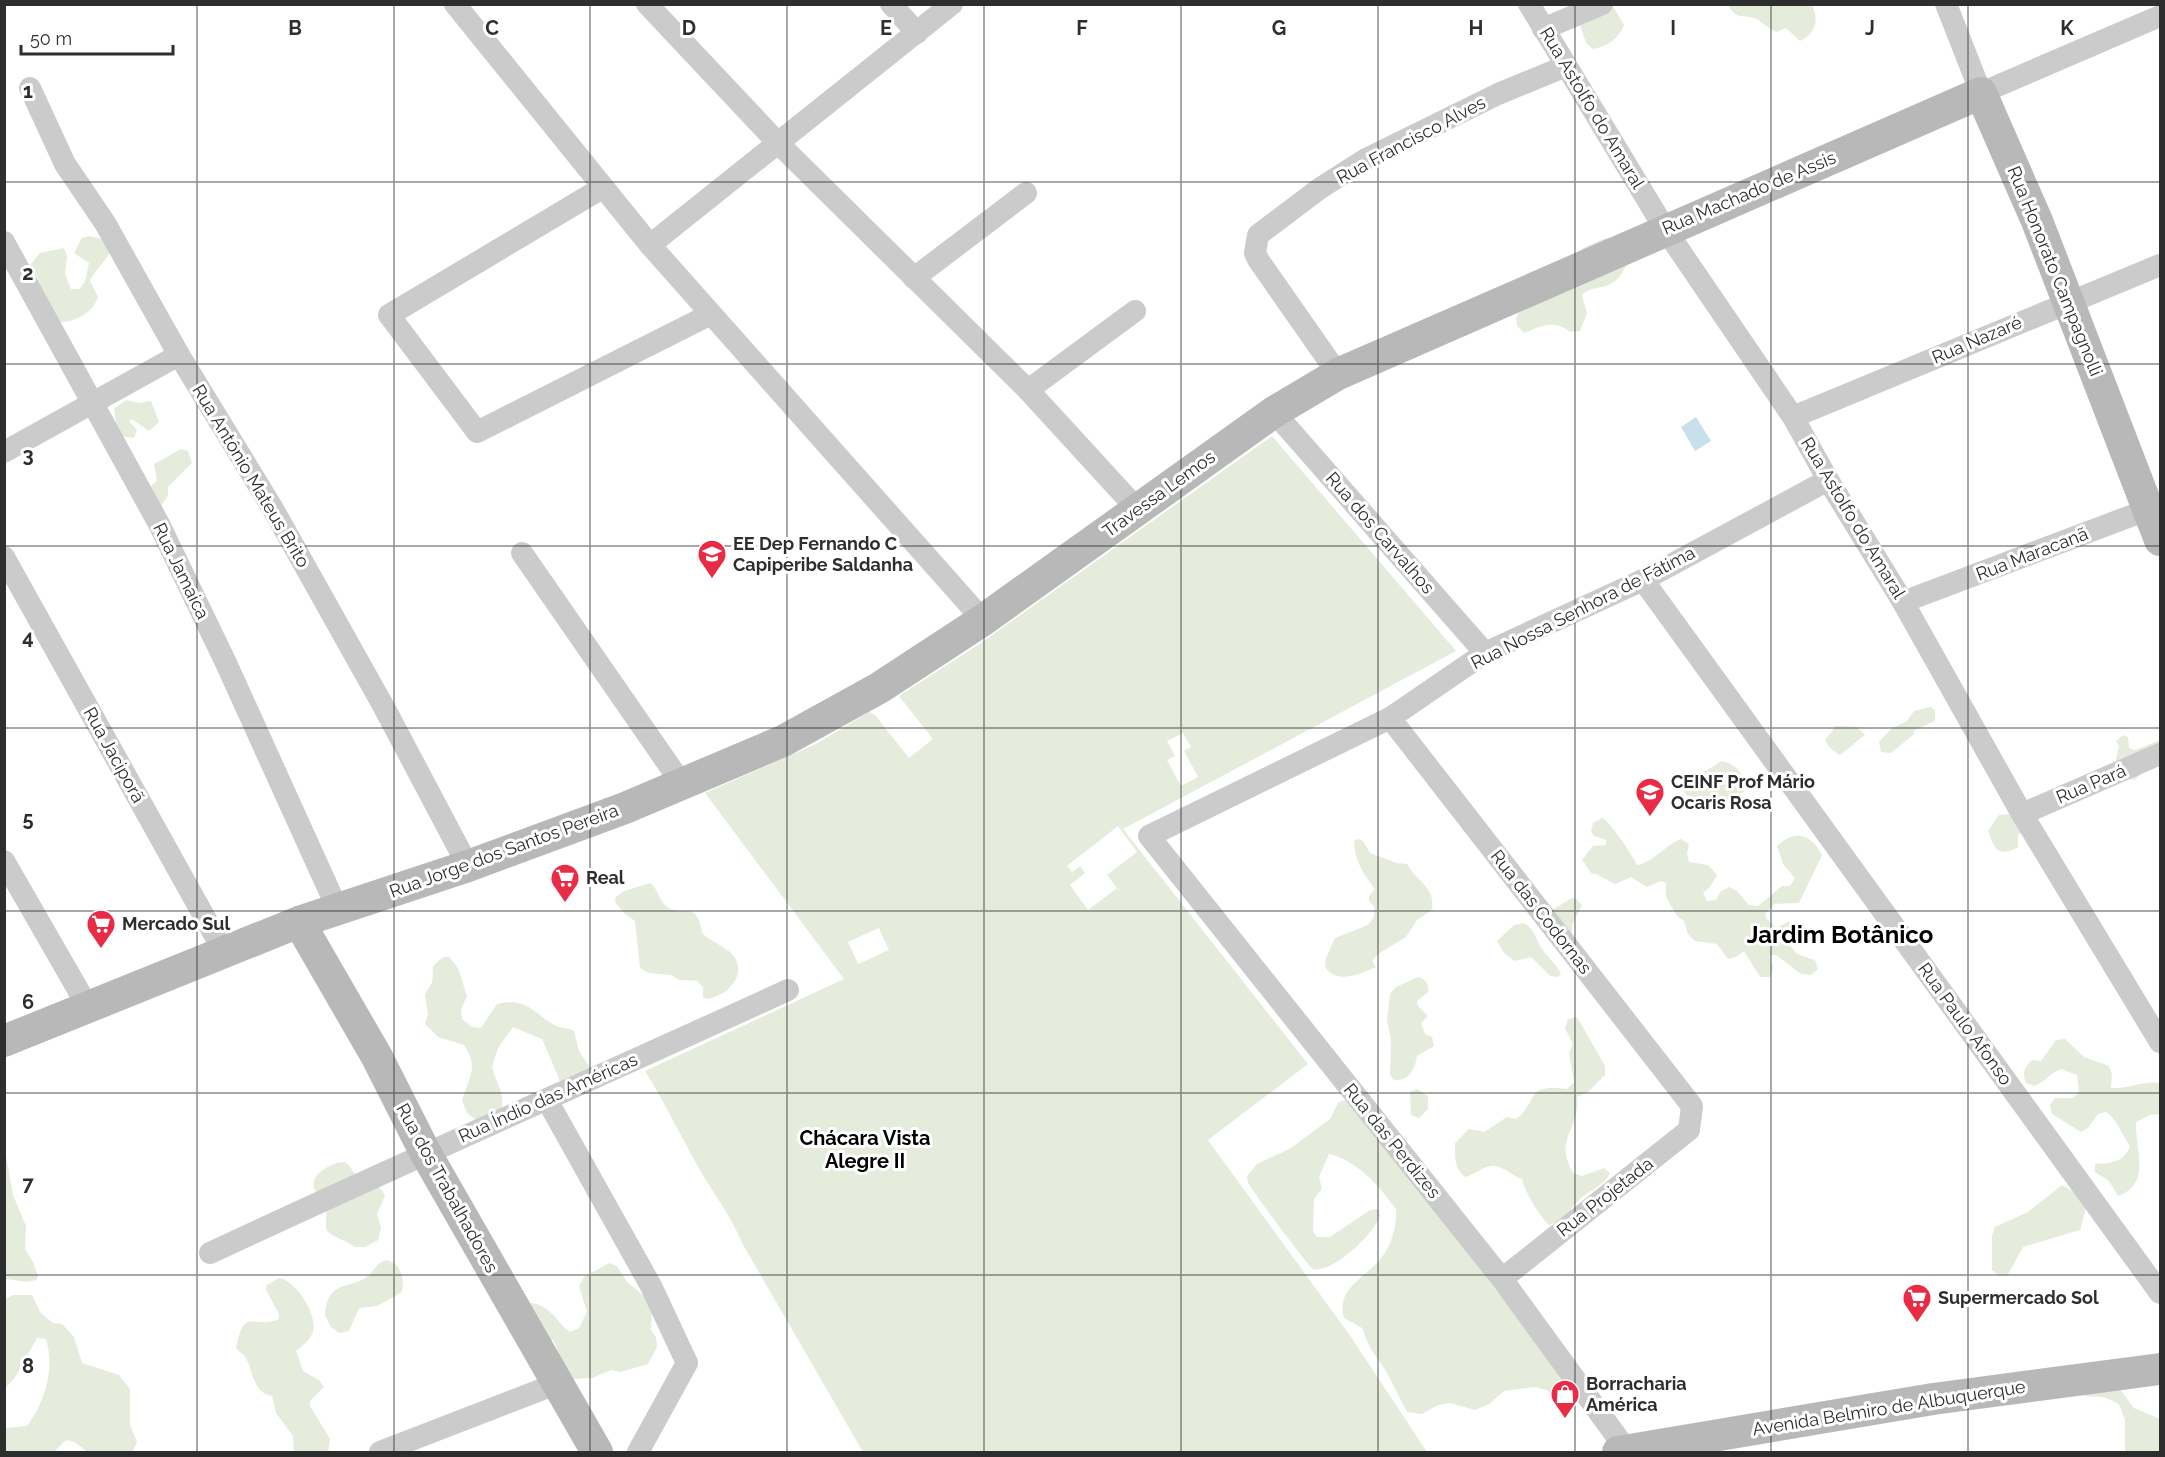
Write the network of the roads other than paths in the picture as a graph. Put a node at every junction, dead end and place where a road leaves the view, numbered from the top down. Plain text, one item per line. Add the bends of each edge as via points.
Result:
1 (455, 4) edge
2 (647, 4) edge
3 (891, 4) edge
4 (952, 4) edge
5 (1528, 4) edge
6 (1602, 4) edge
7 (1946, 4) edge
8 (2160, 16) edge
9 (1543, 29) junction
10 (917, 33) junction
11 (1566, 66) junction
12 (30, 88) dead end
13 (1981, 93) junction
14 (778, 143) junction
15 (602, 188) junction
16 (1026, 193) dead end
17 (1665, 229) junction
18 (4, 242) edge
19 (650, 245) junction
20 (2160, 265) edge
21 (914, 278) junction
22 (2070, 301) junction
23 (1135, 311) dead end
24 (711, 314) junction
25 (179, 355) junction
26 (1338, 374) junction
27 (1028, 390) junction
28 (91, 404) junction
29 (1274, 412) junction
30 (1793, 417) junction
31 (4, 452) edge
32 (1828, 480) junction
33 (2154, 508) edge
34 (1138, 510) junction
35 (2160, 540) edge
36 (522, 553) dead end
37 (4, 557) edge
38 (1643, 580) junction
39 (1903, 602) junction
40 (983, 620) junction
41 (1485, 653) junction
42 (1390, 718) junction
43 (2160, 754) edge
44 (682, 784) junction
45 (2022, 814) junction
46 (1149, 836) joint
47 (4, 861) edge
48 (468, 866) junction
49 (338, 910) junction
50 (299, 922) junction
51 (224, 952) junction
52 (788, 990) dead end
53 (88, 1007) junction
54 (2152, 1009) edge
55 (4, 1041) edge
56 (2160, 1042) edge
57 (548, 1100) junction
58 (1692, 1106) joint
59 (425, 1152) junction
60 (210, 1253) dead end
61 (1502, 1279) junction
62 (2160, 1293) edge
63 (2160, 1369) edge
64 (556, 1384) junction
65 (380, 1452) edge
66 (597, 1452) edge
67 (638, 1452) edge
68 (1625, 1452) edge

1 - 15 street
2 - 14 street
3 - 10 street
4 - 10 street
5 - 9 street, Rua Astolfo do Amaral
6 - 9 street
7 - 13 street, Rua Honorato Campagnolli
8 - 13 street, Rua Machado de Assis
9 - 11 street, Rua Astolfo do Amaral
10 - 14 street
11 - 17 street, Rua Astolfo do Amaral
11 - 26 street, Rua Francisco Alves via 1498,94 1366,159 1258,235 1255,253 1259,261
12 - 25 street, Rua Antônio Mateus Brito via 65,164 105,223
13 - 17 street, Rua Machado de Assis
13 - 22 street, Rua Honorato Campagnolli
14 - 19 street
14 - 21 street
15 - 19 street
15 - 24 street via 389,315 477,432
16 - 21 street
17 - 26 street, Rua Machado de Assis
17 - 30 street, Rua Astolfo do Amaral
18 - 28 street, Rua Jamaica
19 - 24 street
20 - 22 street, Rua Nazaré
21 - 27 street
22 - 30 street, Rua Nazaré
22 - 33 street, Rua Honorato Campagnolli
23 - 27 street
24 - 40 street
25 - 28 street
25 - 48 street, Rua Antônio Mateus Brito via 279,519
26 - 29 street, Travessa Lemos
27 - 34 street
28 - 31 street
28 - 49 street, Rua Jamaica via 159,524
29 - 34 street, Travessa Lemos
29 - 41 street, Rua dos Carvalhos
30 - 32 street, Rua Astolfo do Amaral
32 - 38 street, Rua Nossa Senhora de Fátima
32 - 39 street, Rua Astolfo do Amaral
33 - 35 street, Rua Honorato Campagnolli
33 - 39 street, Rua Maracanã
34 - 40 street, Travessa Lemos
36 - 44 street
37 - 51 street, Rua Jaciporã
38 - 41 street, Rua Nossa Senhora de Fátima
38 - 62 street, Rua Paulo Afonso
39 - 45 street, Rua Astolfo do Amaral
40 - 44 street, Rua Jorge dos Santos Pereira via 879,688 783,741
41 - 42 street, Rua Nossa Senhora de Fátima
42 - 46 street, Rua Nossa Senhora de Fátima
42 - 58 street, Rua das Codornas
43 - 45 street, Rua Pará
44 - 48 street, Rua Jorge dos Santos Pereira
45 - 54 street, Rua Astolfo do Amaral
46 - 61 street, Rua das Perdizes
47 - 53 street
48 - 49 street, Rua Jorge dos Santos Pereira
49 - 50 street, Rua Jorge dos Santos Pereira
50 - 51 street, Rua Jorge dos Santos Pereira
50 - 59 street, Rua dos Trabalhadores via 377,1057
51 - 53 street, Rua Jorge dos Santos Pereira
52 - 57 street, Rua Índio das Américas
53 - 55 street, Rua Jorge dos Santos Pereira
54 - 56 street, Rua Astolfo do Amaral
57 - 59 street, Rua Índio das Américas
57 - 67 street via 651,1286 687,1363
58 - 61 street, Rua Projetada via 1689,1130
59 - 60 street, Rua Índio das Américas
59 - 64 street, Rua dos Trabalhadores
61 - 68 street, Rua das Perdizes
63 - 68 street, Avenida Belmiro de Albuquerque via 1933,1399
64 - 65 street
64 - 66 street, Rua dos Trabalhadores

